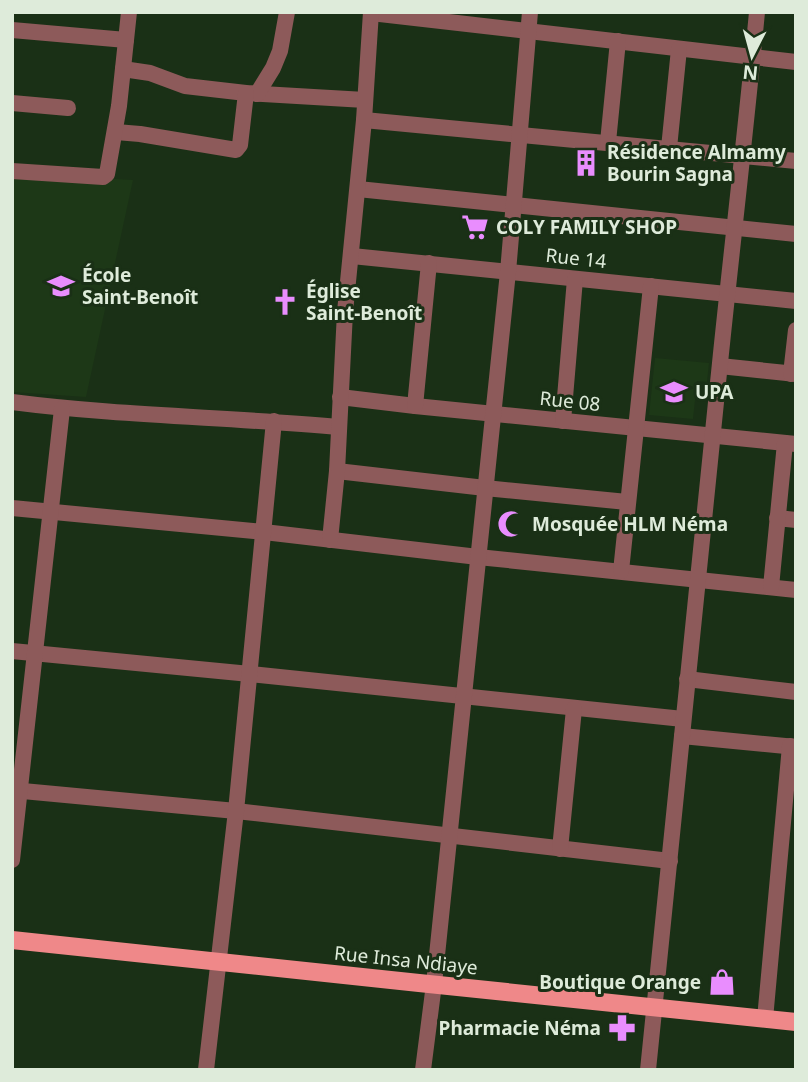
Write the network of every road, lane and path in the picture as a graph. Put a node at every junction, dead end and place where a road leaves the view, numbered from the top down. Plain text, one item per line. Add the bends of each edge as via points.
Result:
1 (129, 12) edge
2 (287, 12) edge
3 (530, 12) edge
4 (757, 12) edge
5 (371, 13) edge
6 (12, 30) edge
7 (529, 31) junction
8 (126, 40) junction
9 (618, 41) junction
10 (679, 49) junction
11 (752, 58) junction
12 (796, 62) edge
13 (123, 68) junction
14 (252, 93) junction
15 (365, 100) junction
16 (12, 103) edge
17 (68, 108) dead end
18 (364, 120) junction
19 (116, 132) junction
20 (520, 134) junction
21 (608, 142) junction
22 (669, 148) junction
23 (743, 155) junction
24 (796, 161) edge
25 (12, 171) edge
26 (358, 189) junction
27 (514, 205) junction
28 (734, 228) junction
29 (796, 234) edge
30 (352, 256) junction
31 (429, 263) junction
32 (508, 272) junction
33 (575, 279) junction
34 (651, 286) junction
35 (727, 294) junction
36 (796, 301) edge
37 (796, 330) edge
38 (720, 366) junction
39 (793, 374) edge
40 (340, 397) junction
41 (12, 402) edge
42 (415, 406) junction
43 (62, 409) junction
44 (492, 414) junction
45 (274, 421) junction
46 (563, 421) junction
47 (338, 427) junction
48 (636, 428) junction
49 (713, 436) junction
50 (790, 444) edge
51 (337, 471) junction
52 (485, 488) junction
53 (627, 502) junction
54 (12, 508) edge
55 (51, 513) junction
56 (777, 518) junction
57 (796, 520) edge
58 (264, 532) junction
59 (330, 540) junction
60 (478, 557) junction
61 (621, 571) junction
62 (698, 580) junction
63 (771, 587) junction
64 (796, 590) edge
65 (12, 651) edge
66 (36, 654) junction
67 (250, 674) junction
68 (687, 679) junction
69 (796, 692) edge
70 (463, 697) junction
71 (574, 709) junction
72 (683, 727) junction
73 (793, 746) edge
74 (16, 790) edge
75 (236, 811) junction
76 (449, 835) junction
77 (560, 849) junction
78 (12, 860) edge
79 (670, 861) junction
80 (12, 940) edge
81 (218, 961) junction
82 (434, 984) junction
83 (654, 1009) junction
84 (765, 1019) junction
85 (796, 1022) edge
86 (206, 1070) edge
87 (423, 1070) edge
88 (648, 1070) edge

1 - 8 street
2 - 14 street via 273,68
3 - 7 street
4 - 11 street
5 - 7 street
5 - 15 street
6 - 8 street
7 - 9 street
7 - 20 street
8 - 13 street
9 - 10 street
9 - 21 street
10 - 11 street
10 - 22 street
11 - 12 street
11 - 23 street
13 - 14 street via 185,86
13 - 19 street
14 - 15 street
14 - 19 street via 236,150
15 - 18 street
16 - 17 street
18 - 20 street
18 - 26 street
19 - 25 street via 105,176
20 - 21 street
20 - 27 street
21 - 22 street
22 - 23 street
23 - 24 street
23 - 28 street
26 - 27 street
26 - 30 street
27 - 28 street
27 - 32 street
28 - 29 street
28 - 35 street
30 - 31 street, Rue 14
30 - 40 street
31 - 32 street, Rue 14
31 - 42 street
32 - 33 street, Rue 14
32 - 44 street
33 - 34 street, Rue 14
33 - 46 street
34 - 35 street, Rue 14
34 - 48 street
35 - 36 street, Rue 14
35 - 38 street
37 - 39 street
38 - 39 street
38 - 49 street
40 - 42 street, Rue 08
40 - 47 street
41 - 43 street
42 - 44 street, Rue 08
43 - 45 street
43 - 55 street
44 - 46 street, Rue 08
44 - 52 street
45 - 47 street
45 - 58 street
46 - 48 street, Rue 08
47 - 51 street
48 - 49 street, Rue 08
48 - 53 street
49 - 50 street, Rue 08
49 - 62 street
50 - 56 street
51 - 52 street
51 - 59 street
52 - 53 street
52 - 60 street
53 - 61 street
54 - 55 street
55 - 58 street
55 - 66 street
56 - 57 street
56 - 63 street
58 - 59 street
58 - 67 street
59 - 60 street
60 - 61 street
60 - 70 street
61 - 62 street
62 - 63 street
62 - 68 street
63 - 64 street
65 - 66 street
66 - 67 street
66 - 74 street
67 - 70 street
67 - 75 street
68 - 69 street
68 - 72 street
70 - 71 street
70 - 76 street
71 - 72 street
71 - 77 street
72 - 73 street
72 - 79 street
73 - 84 street
74 - 75 street
74 - 78 street
75 - 76 street
75 - 81 street
76 - 77 street
76 - 82 street
77 - 79 street
79 - 83 street
80 - 81 main road, Rue Insa Ndiaye
81 - 82 main road, Rue Insa Ndiaye
81 - 86 street
82 - 83 main road, Rue Insa Ndiaye
82 - 87 street
83 - 84 main road, Rue Insa Ndiaye
83 - 88 street
84 - 85 main road, Rue Insa Ndiaye

